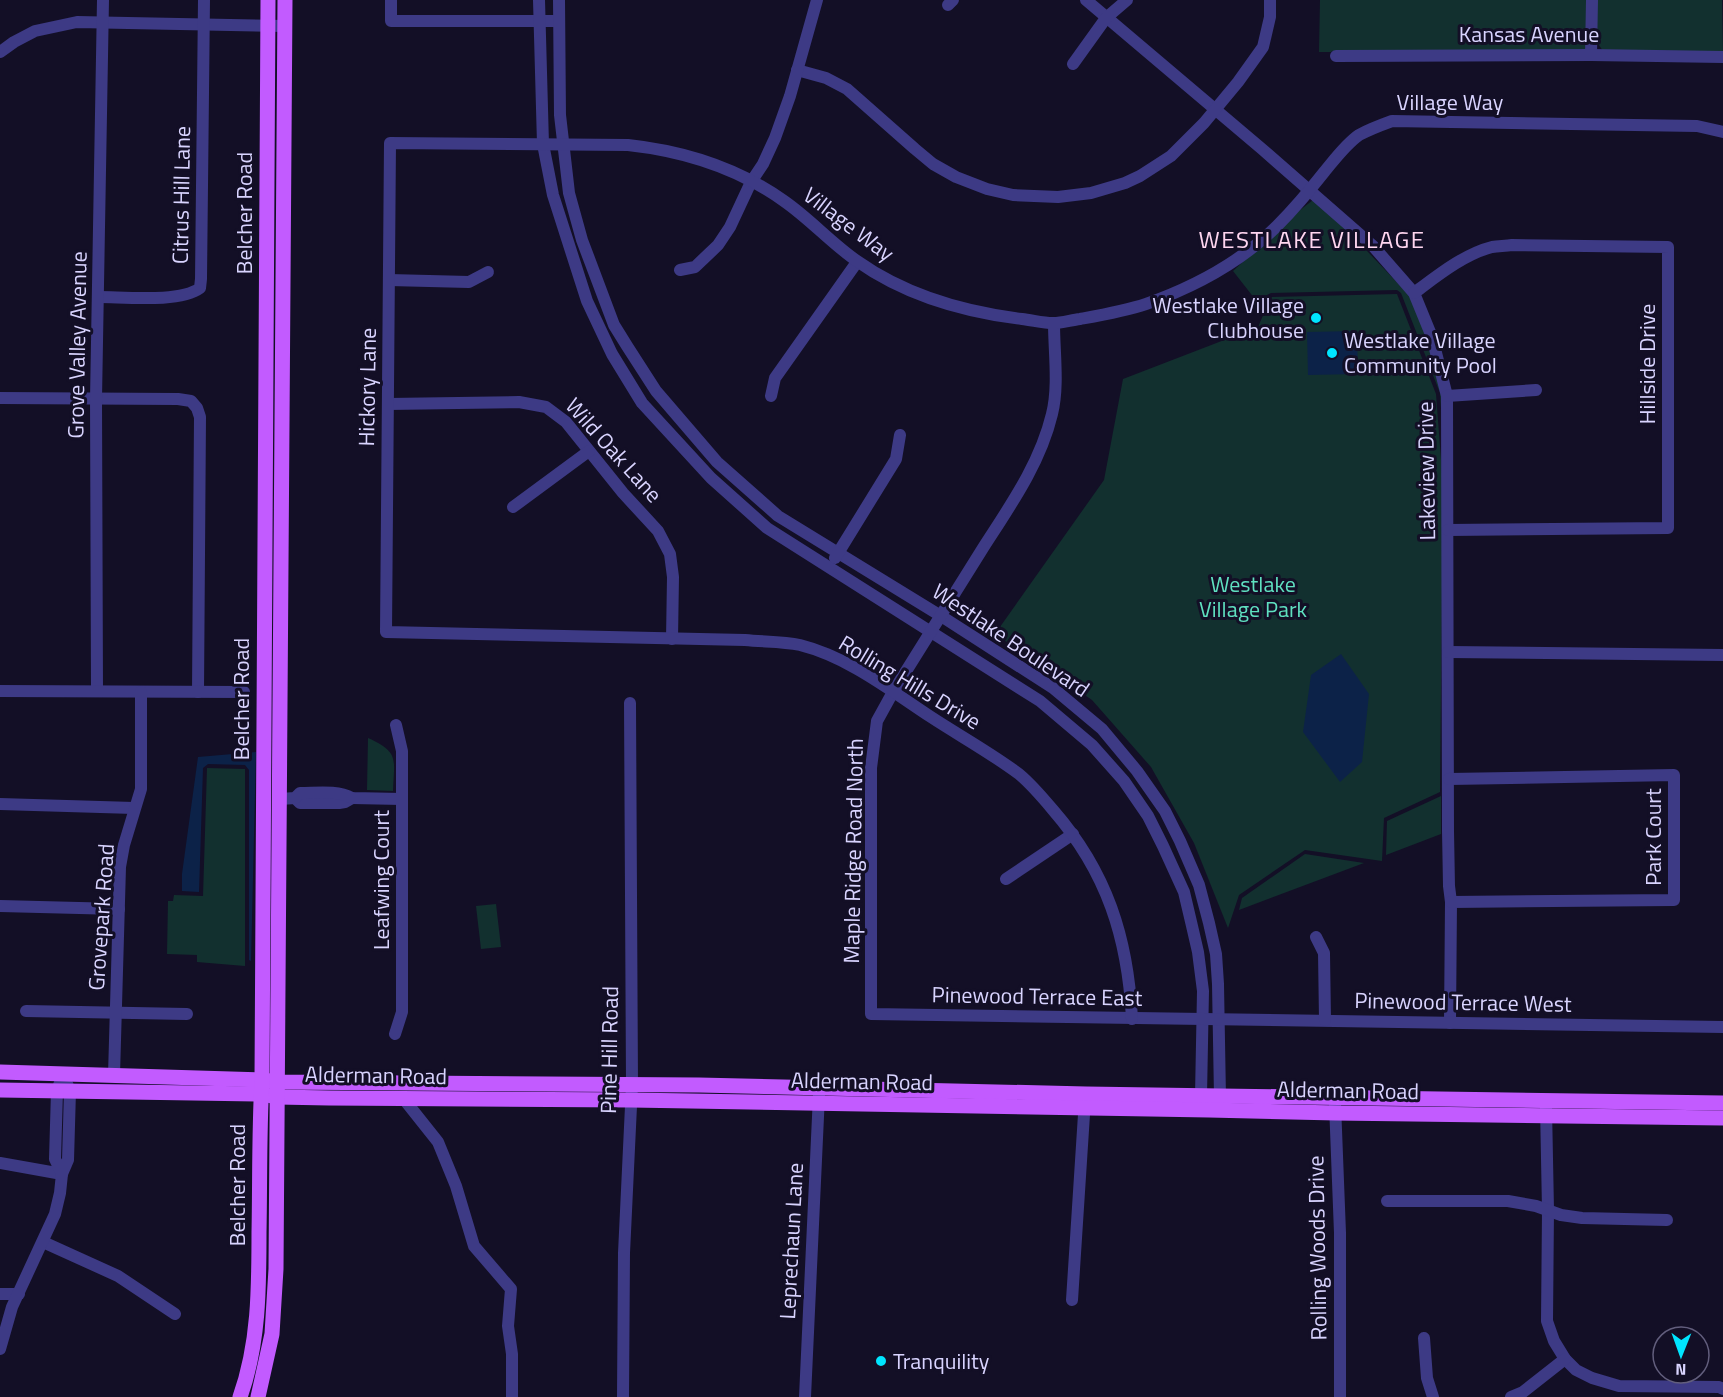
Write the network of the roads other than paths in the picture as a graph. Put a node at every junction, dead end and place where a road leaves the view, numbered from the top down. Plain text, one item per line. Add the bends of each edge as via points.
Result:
1 (103, 0) edge
2 (204, 0) edge
3 (268, 0) edge
4 (285, 0) edge
5 (391, 0) edge
6 (539, 0) edge
7 (559, 0) edge
8 (817, 0) edge
9 (1086, 0) edge
10 (1127, 0) edge
11 (1270, 0) edge
12 (1592, 0) edge
13 (1106, 18) junction
14 (539, 21) junction
15 (559, 21) junction
16 (102, 22) junction
17 (204, 25) junction
18 (268, 26) junction
19 (285, 26) junction
20 (0, 52) edge
21 (1592, 55) junction
22 (1336, 56) dead end
23 (1723, 57) edge
24 (1073, 64) dead end
25 (797, 70) junction
26 (1216, 110) junction
27 (1723, 132) edge
28 (390, 143) joint
29 (543, 144) junction
30 (562, 144) junction
31 (751, 182) junction
32 (1309, 190) junction
33 (857, 262) junction
34 (680, 270) dead end
35 (488, 272) dead end
36 (389, 280) junction
37 (1414, 293) junction
38 (99, 297) junction
39 (1054, 323) junction
40 (1536, 390) dead end
41 (771, 396) dead end
42 (1447, 396) junction
43 (0, 398) edge
44 (96, 399) junction
45 (387, 404) junction
46 (900, 435) dead end
47 (589, 451) junction
48 (513, 507) dead end
49 (1448, 530) junction
50 (838, 553) junction
51 (830, 566) junction
52 (941, 616) junction
53 (931, 631) junction
54 (386, 632) joint
55 (672, 639) junction
56 (1448, 652) junction
57 (1723, 655) edge
58 (97, 690) junction
59 (0, 691) edge
60 (141, 692) junction
61 (198, 692) junction
62 (244, 692) dead end
63 (893, 692) junction
64 (630, 703) dead end
65 (396, 725) dead end
66 (1449, 779) junction
67 (287, 798) junction
68 (263, 799) junction
69 (402, 799) junction
70 (0, 804) edge
71 (134, 808) junction
72 (1072, 834) junction
73 (1006, 879) dead end
74 (1451, 902) junction
75 (0, 906) edge
76 (119, 909) junction
77 (1316, 937) dead end
78 (26, 1011) dead end
79 (116, 1012) junction
80 (187, 1014) dead end
81 (871, 1014) joint
82 (1132, 1018) junction
83 (1203, 1020) junction
84 (1220, 1020) junction
85 (1325, 1020) junction
86 (1450, 1023) junction
87 (1723, 1027) edge
88 (395, 1034) dead end
89 (0, 1072) edge
90 (63, 1074) junction
91 (114, 1075) junction
92 (270, 1088) junction
93 (0, 1090) edge
94 (63, 1091) junction
95 (631, 1092) junction
96 (819, 1095) junction
97 (1220, 1096) junction
98 (403, 1098) junction
99 (1085, 1101) junction
100 (1205, 1103) junction
101 (1723, 1103) edge
102 (1336, 1106) junction
103 (1546, 1107) junction
104 (1723, 1118) edge
105 (0, 1163) edge
106 (62, 1174) junction
107 (1387, 1202) dead end
108 (1548, 1210) junction
109 (1667, 1220) dead end
110 (43, 1242) junction
111 (0, 1294) edge
112 (19, 1294) junction
113 (1072, 1300) dead end
114 (175, 1314) dead end
115 (1424, 1338) dead end
116 (0, 1349) edge
117 (1566, 1359) junction
118 (1723, 1389) edge
119 (240, 1397) edge
120 (258, 1397) edge
121 (512, 1397) edge
122 (624, 1397) edge
123 (805, 1397) edge
124 (1340, 1397) edge
125 (1433, 1397) edge
126 (1511, 1397) edge

1 - 16 street, Grove Valley Avenue
2 - 17 street, Citrus Hill Lane
3 - 18 main road, Belcher Road
4 - 19 main road, Belcher Road
5 - 14 street via 390,21
6 - 14 street, Westlake Boulevard
7 - 15 street, Westlake Boulevard
8 - 25 street
9 - 13 street, Lakeview Drive
10 - 13 street
11 - 26 street via 1263,47
12 - 21 street
13 - 24 street
13 - 26 street, Lakeview Drive
14 - 15 street
14 - 29 street, Westlake Boulevard
15 - 30 street, Westlake Boulevard
16 - 17 street
16 - 20 street via 77,22 35,31
16 - 38 street, Grove Valley Avenue
17 - 18 street
17 - 38 street, Citrus Hill Lane via 200,288 172,297
18 - 19 street
18 - 68 main road, Belcher Road
19 - 67 main road, Belcher Road
21 - 22 street, Kansas Avenue
21 - 23 street, Kansas Avenue
25 - 26 street via 847,88 933,164 956,177 1013,195 1058,197 1125,183 1171,156
25 - 31 street via 775,138
26 - 32 street, Lakeview Drive
27 - 32 street, Village Way via 1697,126 1392,121 1358,136
28 - 29 street, Village Way
28 - 36 street, Hickory Lane
29 - 30 street, Village Way
29 - 51 street, Westlake Boulevard via 553,195 586,301 642,403 711,478 767,528
30 - 31 street, Village Way via 654,148 726,169
30 - 50 street, Westlake Boulevard via 569,193 582,240 614,325 656,391 717,462 778,516
31 - 33 street, Village Way via 783,200
31 - 34 street via 717,245 695,267
32 - 37 street, Lakeview Drive via 1373,246
32 - 39 street, Village Way via 1269,233 1210,276 1145,304
33 - 39 street, Village Way via 943,303 973,312
33 - 41 street via 775,378
35 - 36 street via 469,282
36 - 45 street, Hickory Lane
37 - 42 street, Lakeview Drive via 1432,338
37 - 49 street, Hillside Drive via 1472,255 1492,248 1668,247 1668,528
38 - 44 street, Grove Valley Avenue
39 - 52 street, Maple Ridge Road North via 1053,412 1043,443 1015,497
40 - 42 street
42 - 49 street, Lakeview Drive
43 - 44 street
44 - 58 street, Grove Valley Avenue
44 - 61 street via 178,399 191,401 197,408
45 - 47 street, Wild Oak Lane via 519,402 546,407 566,422
45 - 54 street, Hickory Lane
46 - 50 street via 896,459
47 - 48 street
47 - 55 street, Wild Oak Lane via 658,531 670,554
49 - 56 street, Lakeview Drive
50 - 51 street
50 - 52 street, Westlake Boulevard
51 - 53 street, Westlake Boulevard
52 - 53 street, Maple Ridge Road North
52 - 84 street, Westlake Boulevard via 1053,688 1102,729 1165,811 1198,885 1209,923 1216,954
53 - 63 street, Maple Ridge Road North
53 - 83 street, Westlake Boulevard via 1040,701 1092,745 1124,781 1148,816 1184,892 1198,952
54 - 55 street, Rolling Hills Drive
55 - 63 street, Rolling Hills Drive via 798,645 836,658
56 - 57 street
56 - 66 street, Lakeview Drive
58 - 59 street
58 - 60 street
60 - 61 street
60 - 71 street, Grovepark Road via 141,789
61 - 62 street
63 - 72 street, Rolling Hills Drive via 1020,775
63 - 81 street, Maple Ridge Road North via 877,721 871,768
64 - 95 street, Pine Hill Road
65 - 69 street, Leafwing Court via 402,751
66 - 74 street, Lakeview Drive
66 - 74 street, Park Court via 1674,775 1674,900
67 - 68 main road
67 - 69 street via 300,803 331,798 345,802 352,798
67 - 92 main road, Belcher Road
68 - 92 main road, Belcher Road
69 - 88 street, Leafwing Court via 402,1012
70 - 71 street
71 - 76 street, Grovepark Road via 120,867
72 - 73 street
72 - 82 street, Rolling Hills Drive via 1103,885 1114,913 1127,964
74 - 86 street, Lakeview Drive
75 - 76 street
76 - 79 street, Grovepark Road
77 - 85 street via 1324,953
78 - 79 street
79 - 80 street
79 - 91 street, Grovepark Road
81 - 82 street, Pinewood Terrace East
82 - 83 street, Pinewood Terrace East
83 - 84 street, Pinewood Terrace West
83 - 100 street, Westlake Boulevard
84 - 85 street, Pinewood Terrace West
84 - 97 street, Westlake Boulevard
85 - 86 street, Pinewood Terrace West
86 - 87 street, Pinewood Terrace West
89 - 90 main road, Alderman Road
90 - 91 main road, Alderman Road
90 - 94 street
91 - 92 main road, Alderman Road
92 - 94 main road, Alderman Road
92 - 95 main road, Alderman Road
92 - 98 main road, Alderman Road
92 - 119 main road, Belcher Road via 258,1312
92 - 120 main road, Belcher Road via 275,1300
93 - 94 main road, Alderman Road
94 - 106 street via 55,1159
95 - 96 main road, Alderman Road
95 - 98 main road, Alderman Road
95 - 122 street, Pine Hill Road via 624,1253
96 - 99 main road, Alderman Road
96 - 123 street, Leprechaun Lane
97 - 100 main road, Alderman Road
97 - 102 main road, Alderman Road
98 - 121 street via 438,1142 474,1246 511,1289 508,1326
99 - 100 main road, Alderman Road
99 - 113 street
100 - 102 main road, Alderman Road
101 - 103 main road, Alderman Road
102 - 103 main road, Alderman Road
102 - 124 street, Rolling Woods Drive
103 - 104 main road, Alderman Road
103 - 108 street
105 - 106 street
106 - 110 street via 55,1214
107 - 108 street via 1508,1201
108 - 109 street via 1582,1218
108 - 117 street via 1547,1321
110 - 112 street
110 - 114 street via 118,1276
111 - 112 street
112 - 116 street
115 - 125 street via 1427,1378
117 - 118 street via 1576,1370 1619,1386
117 - 126 street

